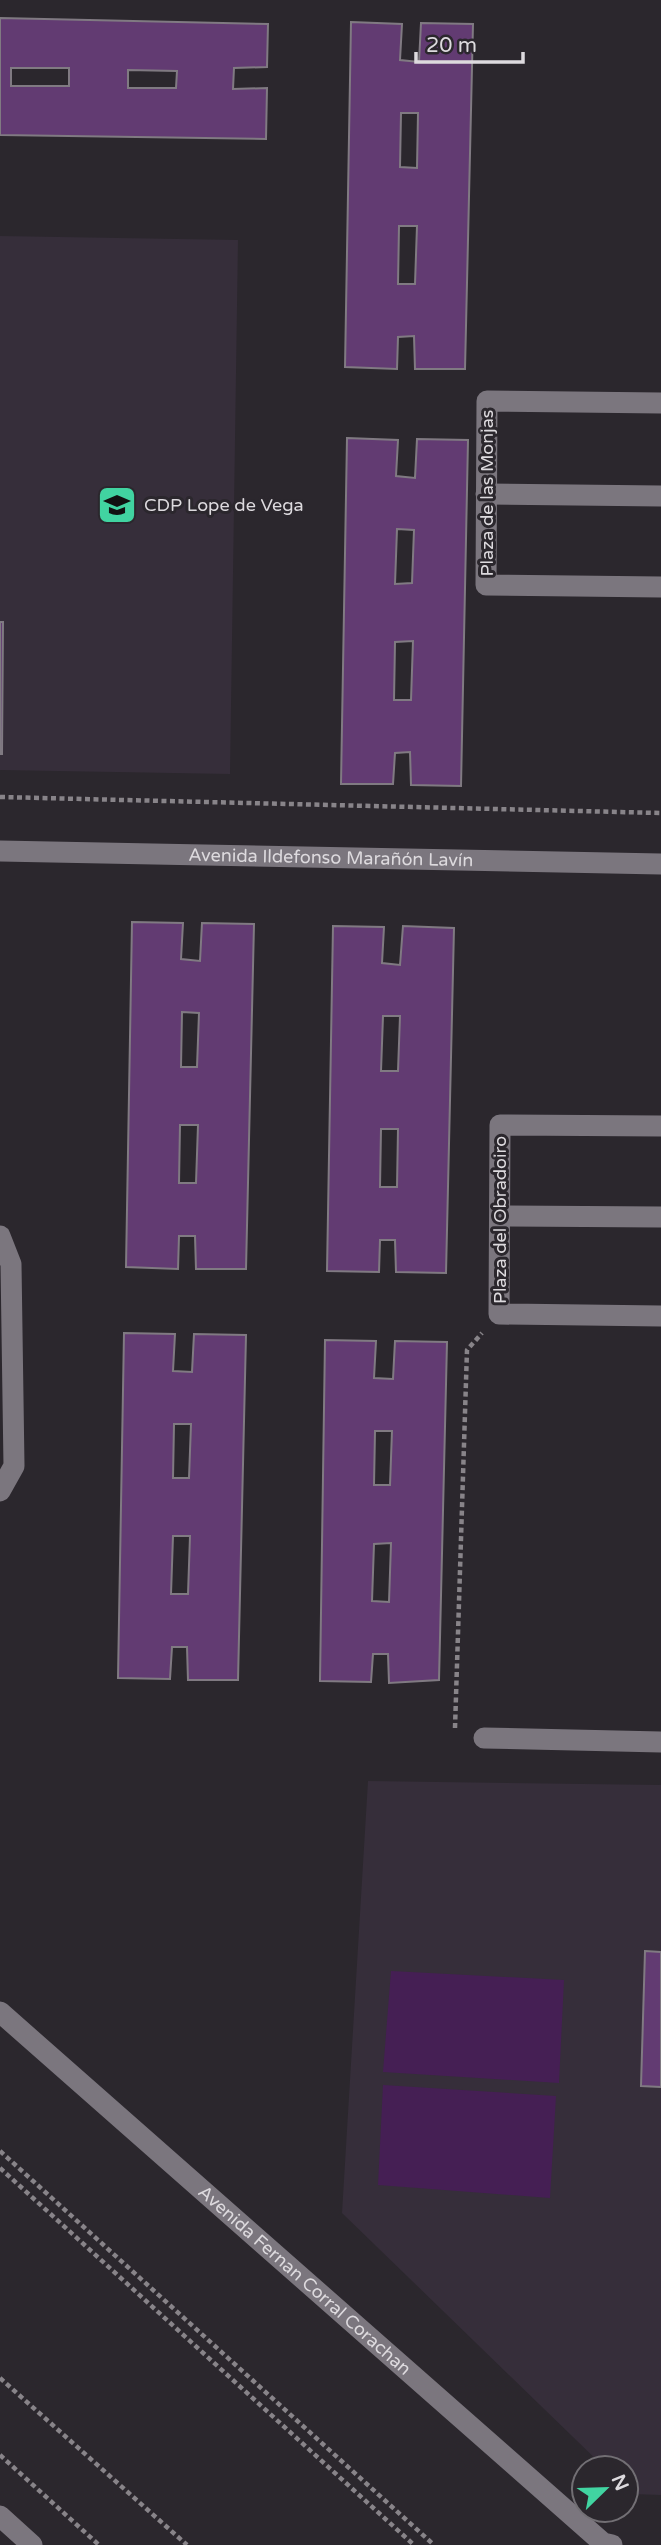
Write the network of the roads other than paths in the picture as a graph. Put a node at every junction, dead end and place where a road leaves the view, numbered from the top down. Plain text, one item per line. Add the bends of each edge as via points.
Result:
1 (661, 403) edge
2 (486, 494) junction
3 (661, 496) edge
4 (661, 587) edge
5 (0, 851) edge
6 (661, 864) edge
7 (661, 1126) edge
8 (500, 1216) junction
9 (661, 1217) edge
10 (0, 1236) edge
11 (661, 1316) edge
12 (0, 1491) edge
13 (484, 1738) road end
14 (661, 1742) edge
15 (0, 2012) edge
16 (0, 2516) edge
17 (32, 2545) edge
18 (612, 2545) edge

1 - 2 street, Plaza de las Monjas via 487,401
2 - 3 street
2 - 4 street, Plaza de las Monjas via 486,585
5 - 6 street, Avenida Ildefonso Marañón Lavín
7 - 8 street, Plaza del Obradoiro via 500,1125
8 - 9 street
8 - 11 street, Plaza del Obradoiro via 499,1314
10 - 12 street via 11,1264 14,1466
13 - 14 street
15 - 18 street, Avenida Fernan Corral Corachan via 603,2543
16 - 17 street

